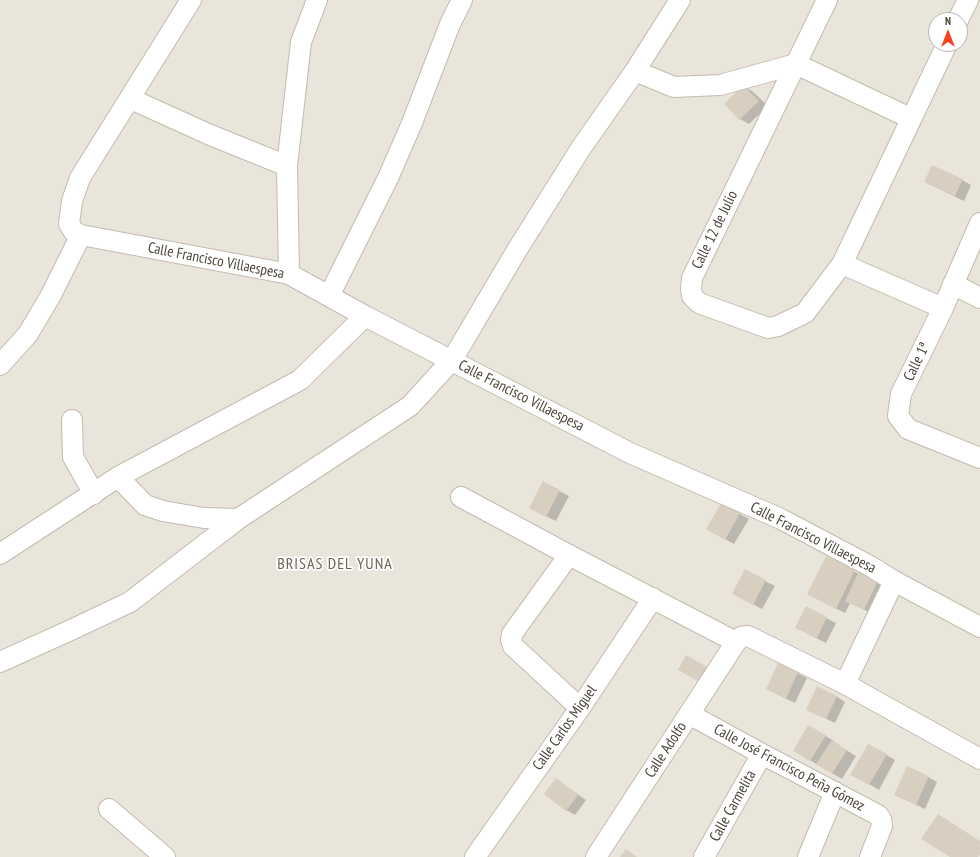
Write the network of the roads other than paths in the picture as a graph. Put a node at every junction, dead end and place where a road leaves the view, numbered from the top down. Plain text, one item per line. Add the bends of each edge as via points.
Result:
1 (191, 0) edge
2 (317, 0) edge
3 (462, 0) edge
4 (680, 0) edge
5 (827, 0) edge
6 (968, 0) edge
7 (962, 12) edge
8 (943, 52) edge
9 (796, 64) junction
10 (635, 71) junction
11 (131, 99) junction
12 (910, 118) junction
13 (287, 166) junction
14 (980, 223) edge
15 (81, 236) junction
16 (842, 264) junction
17 (289, 274) junction
18 (953, 284) junction
19 (329, 296) junction
20 (980, 298) edge
21 (943, 308) junction
22 (365, 316) junction
23 (452, 360) junction
24 (0, 365) edge
25 (72, 420) dead end
26 (980, 458) edge
27 (118, 477) junction
28 (94, 494) junction
29 (461, 497) dead end
30 (238, 519) junction
31 (0, 554) edge
32 (569, 555) junction
33 (894, 581) junction
34 (653, 598) junction
35 (980, 627) edge
36 (736, 642) junction
37 (0, 662) edge
38 (845, 684) junction
39 (580, 708) junction
40 (689, 714) junction
41 (762, 754) junction
42 (980, 759) edge
43 (835, 792) junction
44 (109, 809) dead end
45 (166, 857) edge
46 (475, 857) edge
47 (596, 857) edge
48 (704, 857) edge
49 (808, 857) edge
50 (870, 857) edge

1 - 11 street
2 - 13 street via 301,42
3 - 19 street via 388,178
4 - 10 street
5 - 9 street, Calle 12 de Julio
6 - 7 street
8 - 12 street
9 - 10 street via 720,84 674,87
9 - 12 street
9 - 16 street, Calle 12 de Julio via 692,278 690,288 692,296 700,303 768,328 804,313
10 - 23 street via 581,148
11 - 13 street
11 - 15 street via 80,178 72,201 69,224 74,232
12 - 16 street
13 - 17 street
14 - 18 street, Calle 1ª
15 - 17 street, Calle Francisco Villaespesa
15 - 24 street via 52,295 28,334
16 - 21 street
17 - 19 street, Calle Francisco Villaespesa
18 - 20 street
18 - 21 street, Calle 1ª
19 - 22 street, Calle Francisco Villaespesa
21 - 26 street, Calle 1ª via 901,394 898,416 908,429
22 - 23 street, Calle Francisco Villaespesa
22 - 27 street via 300,380
23 - 30 street via 410,406
23 - 33 street, Calle Francisco Villaespesa via 630,453 781,519
25 - 28 street via 73,457
27 - 28 street
27 - 30 street via 145,505 187,516
28 - 31 street
29 - 32 street
30 - 37 street via 130,602
32 - 34 street
32 - 39 street via 512,634 511,640 513,646
33 - 35 street, Calle Francisco Villaespesa
33 - 38 street
34 - 36 street
34 - 39 street, Calle Carlos Miguel
36 - 38 street via 748,636
36 - 40 street, Calle Adolfo
38 - 42 street
39 - 46 street, Calle Carlos Miguel
40 - 41 street, Calle José Francisco Peña Gómez
40 - 47 street, Calle Adolfo
41 - 43 street, Calle José Francisco Peña Gómez
41 - 48 street, Calle Carmelita
43 - 49 street
43 - 50 street, Calle José Francisco Peña Gómez via 881,819 882,826
44 - 45 street

